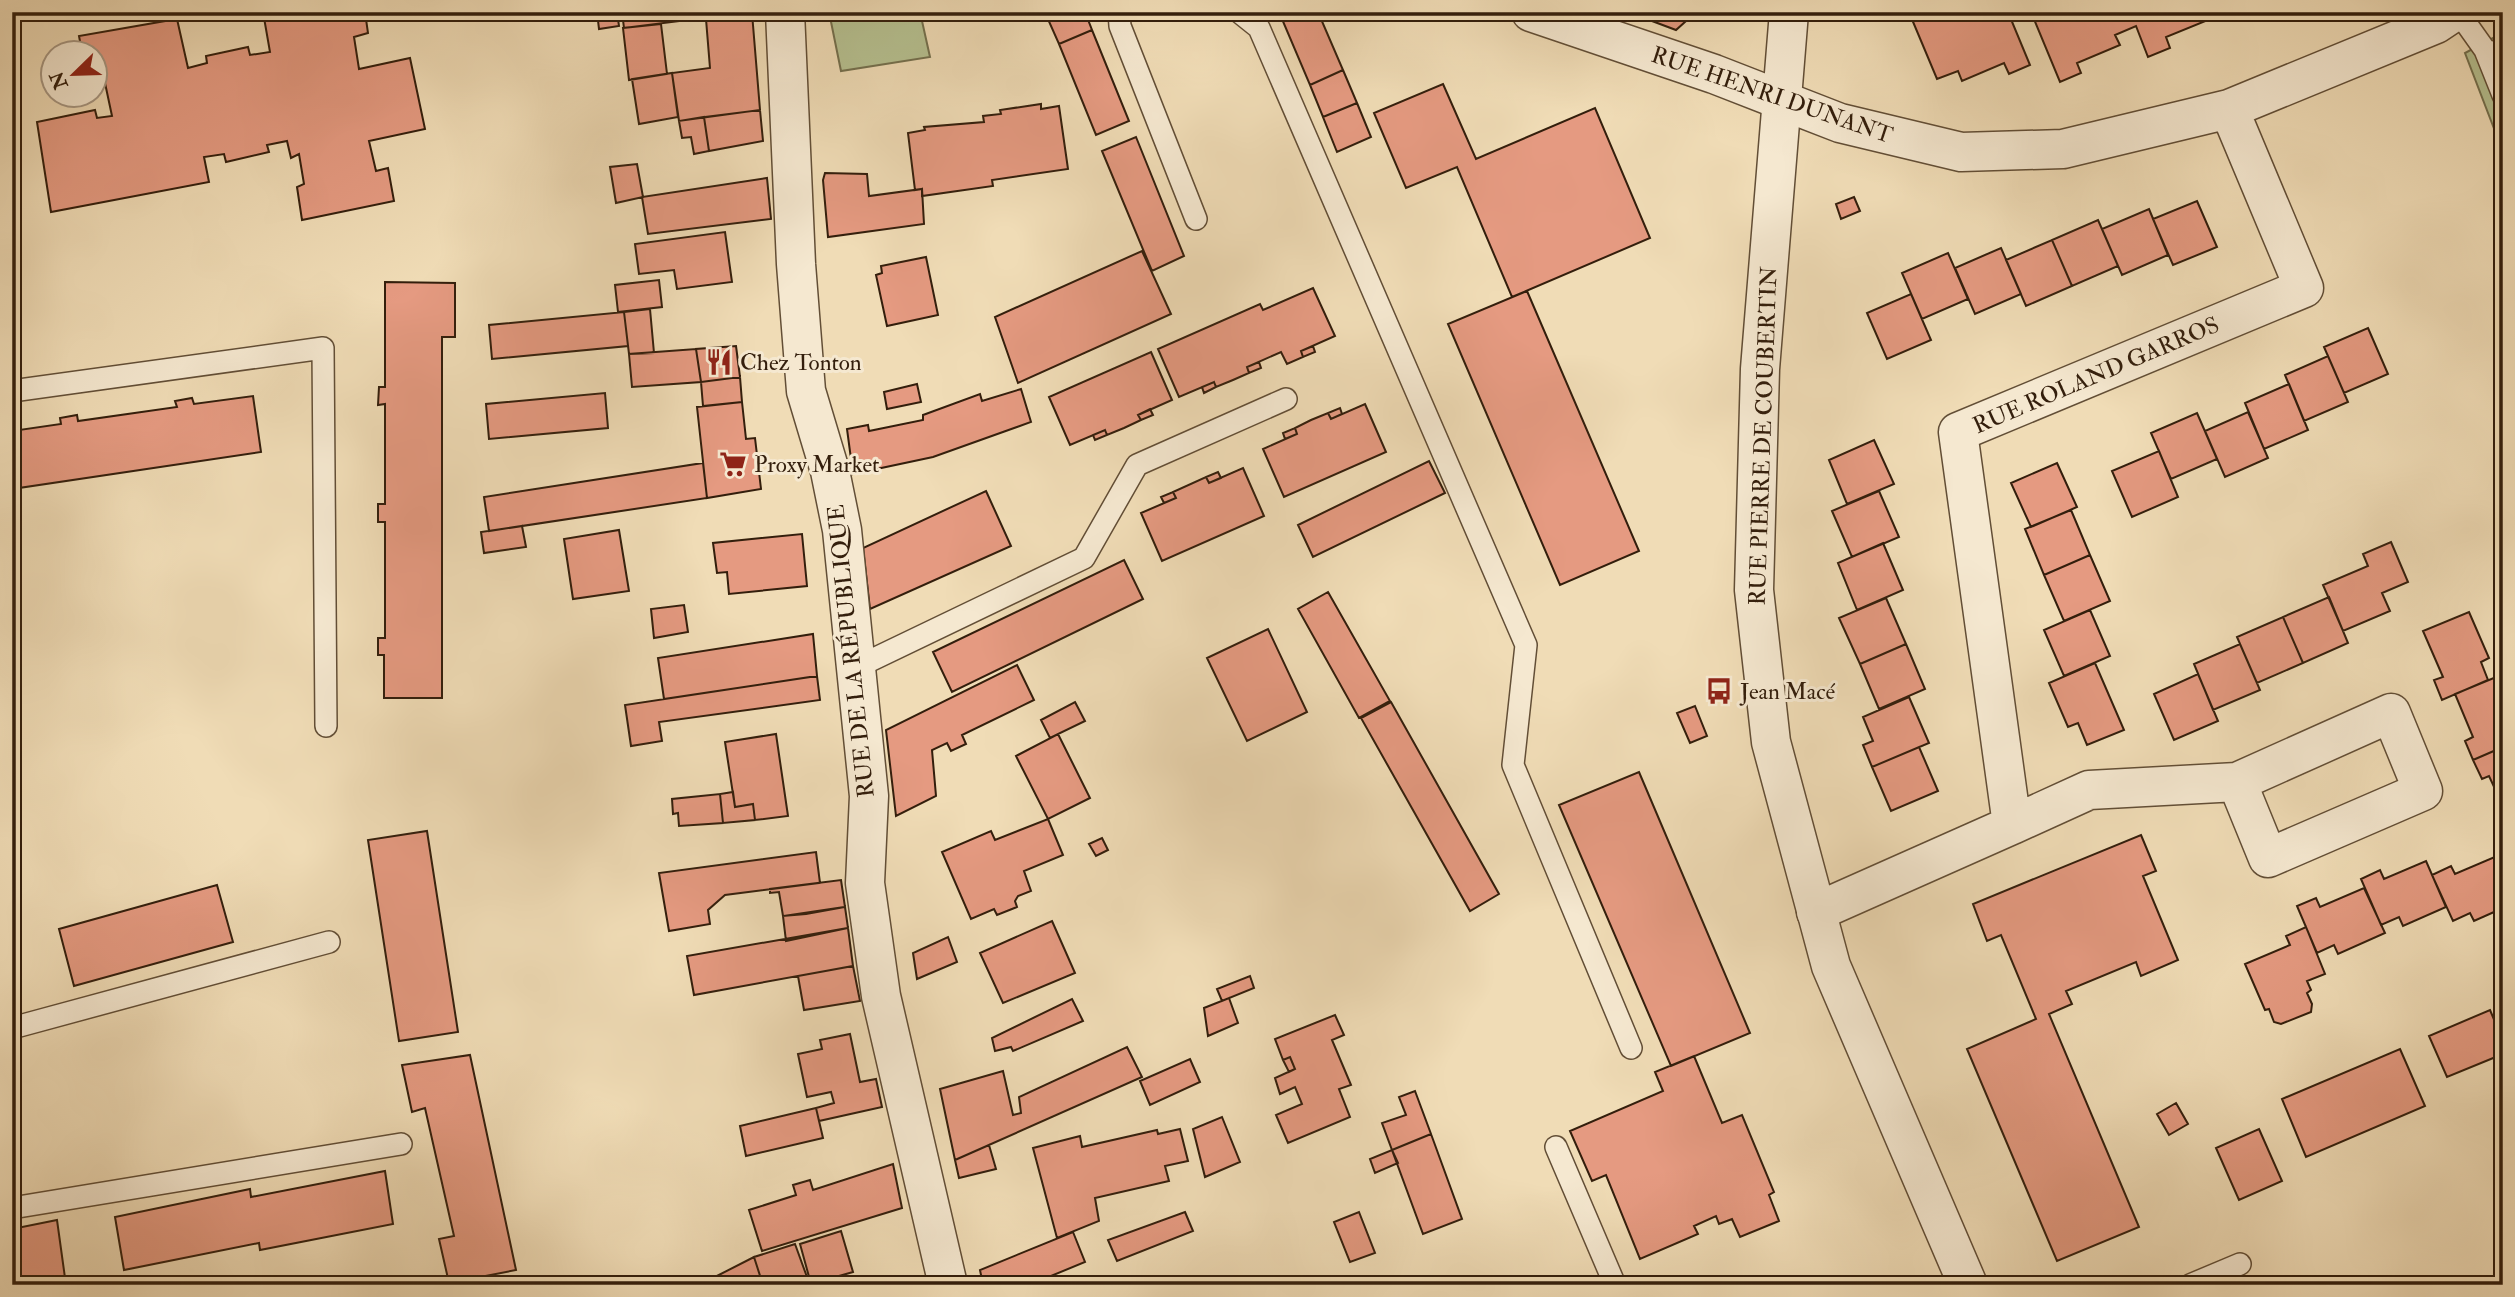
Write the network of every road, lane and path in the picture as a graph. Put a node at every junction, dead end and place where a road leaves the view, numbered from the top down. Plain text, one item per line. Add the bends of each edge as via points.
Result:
1 (785, 12) edge
2 (1119, 12) edge
3 (1239, 12) edge
4 (1531, 12) edge
5 (1789, 12) edge
6 (2450, 16) edge
7 (2494, 53) edge
8 (2503, 95) edge
9 (1782, 101) junction
10 (2229, 109) junction
11 (1196, 219) dead end
12 (12, 391) edge
13 (1286, 399) dead end
14 (855, 667) junction
15 (326, 726) dead end
16 (2237, 782) junction
17 (2012, 825) junction
18 (1816, 912) junction
19 (329, 942) dead end
20 (12, 1028) edge
21 (1631, 1048) dead end
22 (401, 1144) dead end
23 (1556, 1147) dead end
24 (12, 1208) edge
25 (2240, 1264) dead end
26 (948, 1285) edge
27 (1615, 1285) edge
28 (1968, 1285) edge
29 (2190, 1285) edge

1 - 14 street, RUE DE LA RÉPUBLIQUE via 806,391 842,530
2 - 11 lane via 1120,26
3 - 21 lane via 1259,28 1526,645 1513,765
4 - 9 street, RUE HENRI DUNANT
5 - 9 street, RUE PIERRE DE COUBERTIN
6 - 7 lane
6 - 10 street, RUE HENRI DUNANT
7 - 8 lane
9 - 10 street, RUE HENRI DUNANT via 1840,123 1961,152 2063,149
9 - 18 street, RUE PIERRE DE COUBERTIN via 1760,369 1755,590 1771,742
10 - 17 street, RUE ROLAND GARROS via 2304,288 1958,432
12 - 15 lane via 323,348
13 - 14 lane via 1136,465 1084,558
14 - 26 street, RUE DE LA RÉPUBLIQUE via 869,796 865,883 879,983
16 - 16 street via 2268,858 2423,791 2390,713
16 - 17 street via 2089,790
17 - 18 street
18 - 28 street, RUE PIERRE DE COUBERTIN via 1831,966
19 - 20 lane
22 - 24 lane
23 - 27 lane
25 - 29 lane

